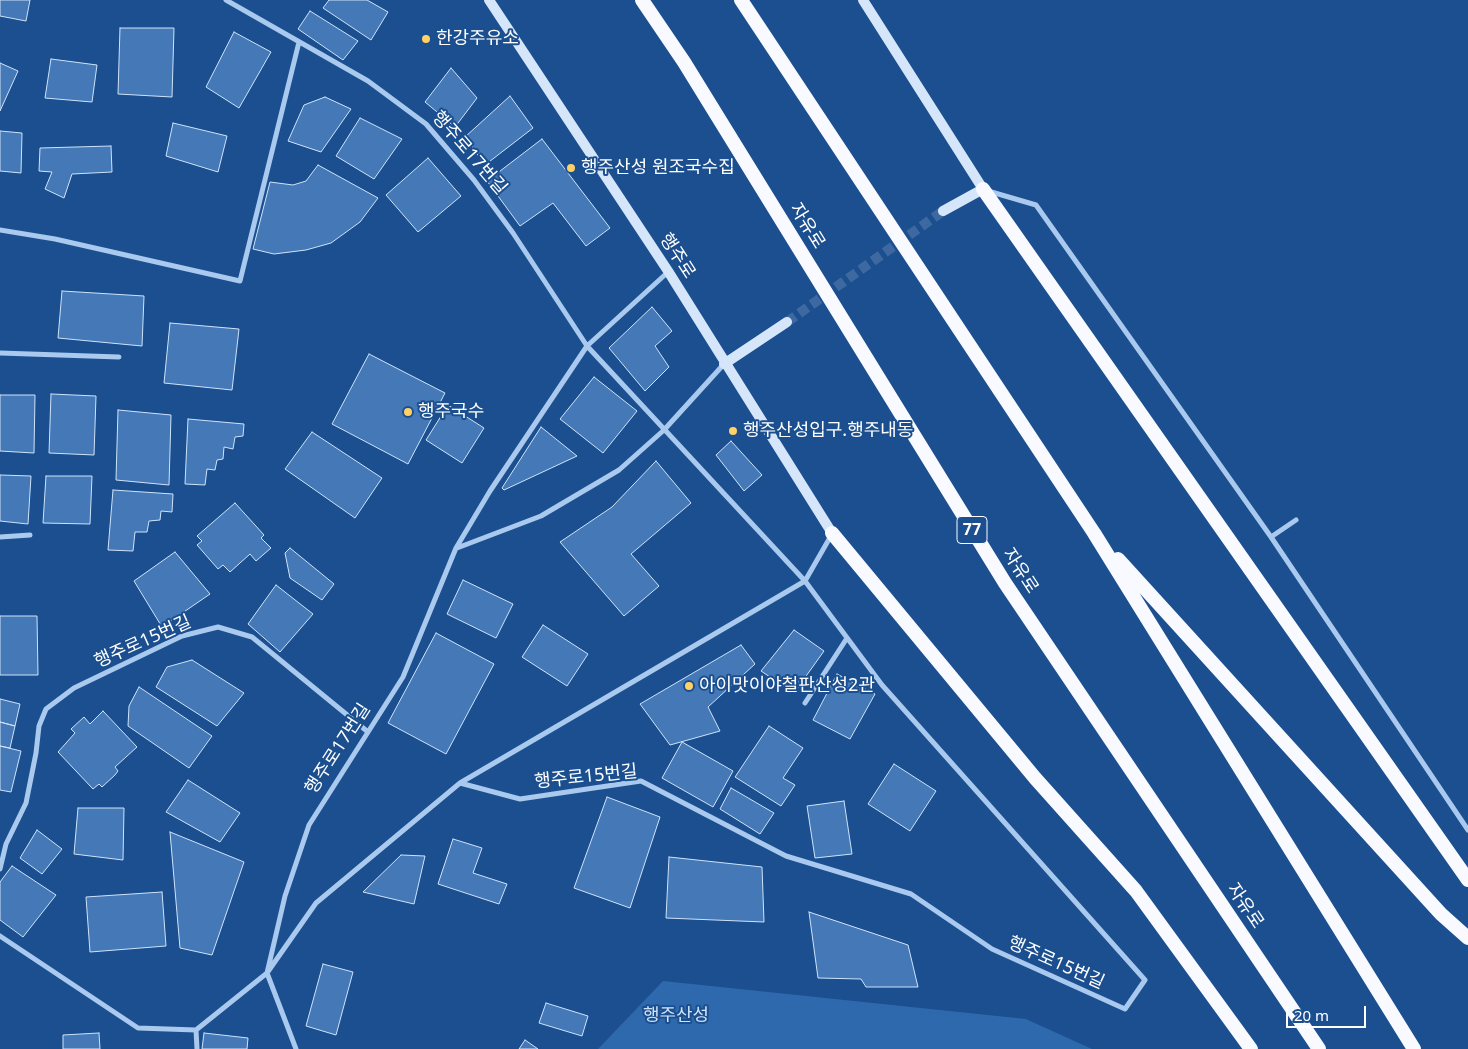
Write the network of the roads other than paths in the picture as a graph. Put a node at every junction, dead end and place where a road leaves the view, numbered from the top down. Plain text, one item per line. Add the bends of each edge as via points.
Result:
1 (226, 0) edge
2 (489, 0) edge
3 (642, 0) edge
4 (741, 0) edge
5 (863, 0) edge
6 (299, 42) junction
7 (983, 189) junction
8 (943, 211) tunnel mouth
9 (0, 230) edge
10 (668, 272) junction
11 (787, 322) tunnel mouth
12 (588, 346) junction
13 (0, 353) edge
14 (119, 357) dead end
15 (724, 364) junction
16 (664, 430) junction
17 (1296, 520) dead end
18 (832, 533) junction
19 (1094, 533) junction
20 (30, 535) dead end
21 (0, 537) edge
22 (1271, 537) junction
23 (456, 548) junction
24 (805, 582) junction
25 (847, 638) junction
26 (805, 703) dead end
27 (368, 732) junction
28 (460, 783) junction
29 (1468, 830) edge
30 (0, 868) edge
31 (1468, 880) edge
32 (0, 936) edge
33 (1468, 938) edge
34 (267, 973) junction
35 (196, 1030) junction
36 (198, 1049) edge
37 (296, 1049) edge
38 (1251, 1049) edge
39 (1319, 1049) edge
40 (1414, 1049) edge

1 - 6 street, 행주로17번길
2 - 10 main road, 행주로
3 - 39 highway, 자유로 / 77 via 689,70 1005,583
4 - 19 highway
5 - 7 main road
6 - 9 street via 240,281 55,239
6 - 12 street, 행주로17번길 via 368,82 426,124 474,180 513,233
7 - 8 main road
7 - 22 street via 1036,205
7 - 31 highway
10 - 12 street
10 - 15 main road, 행주로
11 - 15 main road
12 - 16 street, 행주로17번길
12 - 23 street, 행주로17번길 via 490,491
13 - 14 street
15 - 16 street
15 - 18 main road, 행주로
16 - 23 street via 619,470 541,516
16 - 24 street, 행주로15번길
17 - 22 street
18 - 24 street
18 - 38 highway via 1035,778 1136,892
19 - 33 highway via 1441,914
19 - 40 highway
20 - 21 street
22 - 29 street
23 - 27 street, 행주로17번길 via 403,677
24 - 25 street, 행주로15번길
24 - 28 street
25 - 26 street
25 - 28 street, 행주로15번길 via 882,685 1145,980 1125,1009 992,949 911,894 786,856 641,781 520,799
27 - 30 street, 행주로15번길 via 252,637 218,627 182,636 74,688 46,709 39,726 26,803 6,844
27 - 34 street, 행주로17번길 via 309,825 285,896
28 - 34 street via 316,903
32 - 35 street via 138,1028
34 - 35 street
34 - 37 street
35 - 36 street

